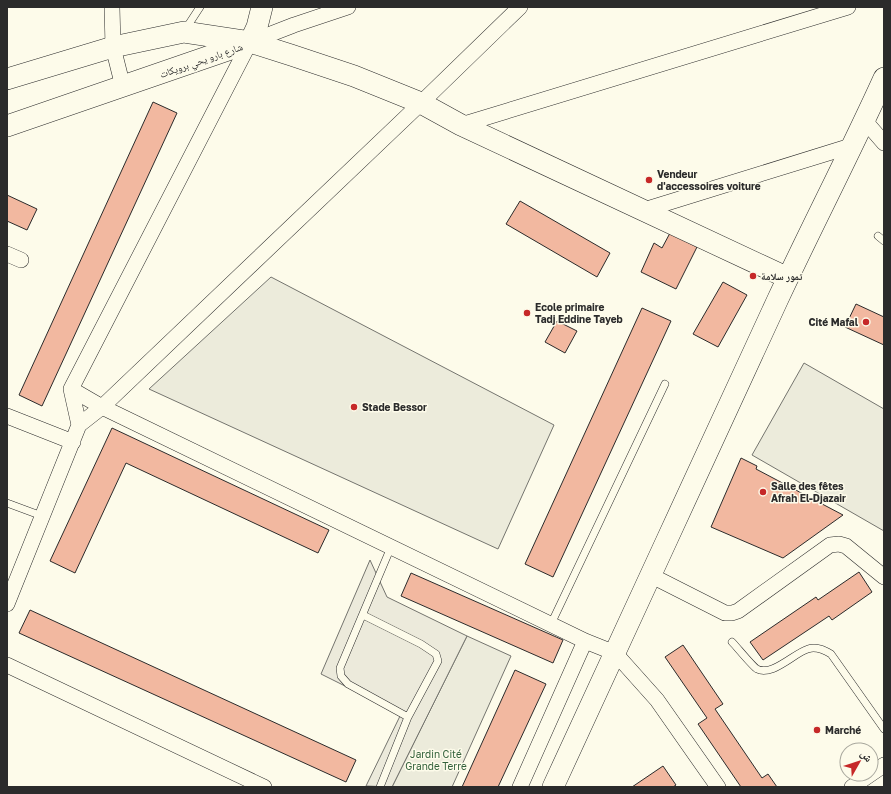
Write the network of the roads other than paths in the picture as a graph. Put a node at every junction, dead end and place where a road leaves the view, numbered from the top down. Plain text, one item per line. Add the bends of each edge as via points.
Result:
1 (112, 7) edge
2 (200, 7) edge
3 (262, 7) edge
4 (348, 7) edge
5 (520, 7) edge
6 (848, 7) edge
7 (184, 32) junction
8 (250, 42) junction
9 (113, 47) junction
10 (884, 78) edge
11 (7, 79) edge
12 (124, 87) junction
13 (421, 103) junction
14 (865, 121) junction
15 (461, 125) junction
16 (7, 126) edge
17 (884, 144) edge
18 (854, 145) junction
19 (644, 210) junction
20 (878, 236) dead end
21 (884, 241) edge
22 (7, 254) edge
23 (21, 260) dead end
24 (788, 278) junction
25 (665, 384) dead end
26 (71, 389) junction
27 (102, 407) junction
28 (7, 416) edge
29 (79, 425) junction
30 (73, 442) junction
31 (7, 504) edge
32 (42, 516) junction
33 (391, 547) junction
34 (650, 575) junction
35 (884, 577) edge
36 (7, 604) edge
37 (363, 615) junction
38 (551, 624) junction
39 (585, 641) junction
40 (732, 642) dead end
41 (614, 653) junction
42 (8, 669) edge
43 (408, 717) junction
44 (884, 729) edge
45 (884, 765) edge
46 (244, 783) edge
47 (264, 787) edge
48 (380, 787) edge
49 (520, 787) edge
50 (553, 787) edge
51 (718, 787) edge
52 (852, 787) edge

1 - 9 street
2 - 7 lane
3 - 8 main road
4 - 8 street
5 - 13 street
6 - 15 street
7 - 8 main road, شارع بارو يحي برويكات
7 - 9 main road, شارع بارو يحي برويكات
8 - 12 main road, شارع بارو يحي برويكات
8 - 13 main road via 354,76
8 - 26 street
9 - 11 main road, شارع بارو يحي برويكات
9 - 12 street
10 - 14 main road
12 - 16 main road, شارع بارو يحي برويكات
13 - 15 main road
13 - 27 street
14 - 17 street
14 - 18 main road
15 - 19 main road
18 - 19 street
18 - 24 main road
19 - 24 main road
20 - 21 lane
22 - 23 street
24 - 34 main road
25 - 38 lane
26 - 27 street
26 - 29 street
27 - 29 street
27 - 33 street
28 - 30 street
29 - 30 street
30 - 32 street
31 - 32 lane
32 - 36 street
33 - 37 lane
33 - 38 street
34 - 35 street via 725,613 738,611 830,545 846,546
34 - 41 main road
37 - 43 lane via 340,668 342,676 348,684
37 - 43 lane via 436,654 438,661
38 - 39 street
39 - 41 street
39 - 49 street
40 - 44 lane via 757,669 765,670 775,668 808,649 822,649 831,654
41 - 50 main road
41 - 51 street via 657,700
42 - 46 street
43 - 48 lane
45 - 52 street
46 - 47 street

